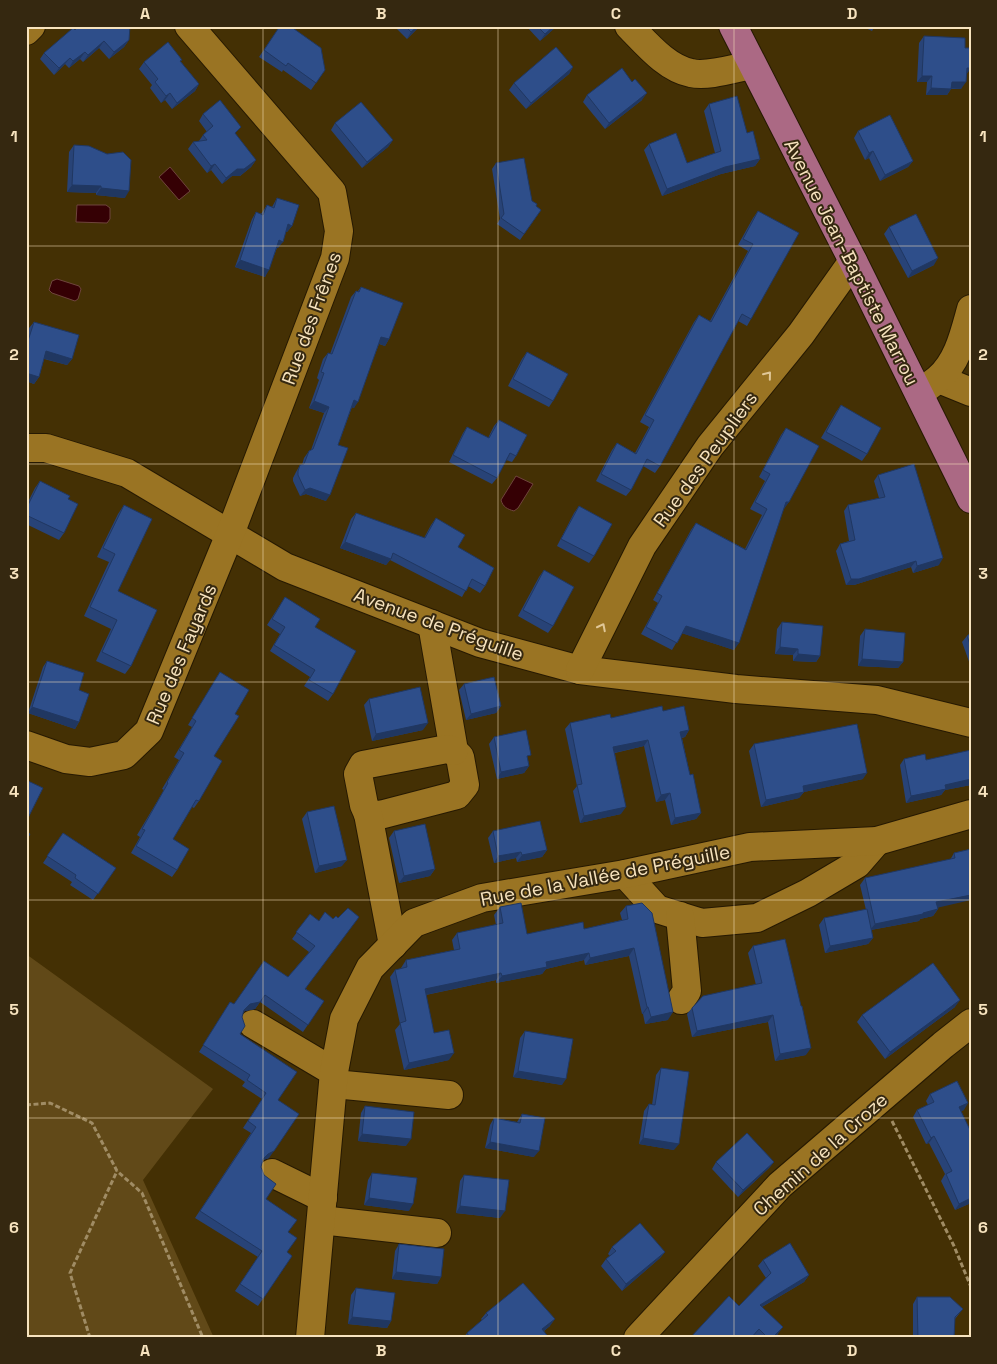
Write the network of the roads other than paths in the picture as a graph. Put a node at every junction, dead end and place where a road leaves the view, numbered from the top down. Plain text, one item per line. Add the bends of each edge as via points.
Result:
1 (31, 26) edge
2 (189, 26) edge
3 (629, 26) edge
4 (733, 26) edge
5 (26, 31) edge
6 (752, 65) junction
7 (853, 261) junction
8 (971, 309) edge
9 (929, 386) junction
10 (971, 392) edge
11 (26, 448) edge
12 (971, 498) edge
13 (230, 534) junction
14 (432, 624) junction
15 (580, 670) junction
16 (971, 723) edge
17 (26, 746) edge
18 (454, 751) junction
19 (368, 814) junction
20 (971, 814) edge
21 (877, 841) junction
22 (624, 874) junction
23 (680, 916) junction
24 (392, 945) junction
25 (681, 1000) dead end
26 (971, 1023) edge
27 (253, 1024) dead end
28 (334, 1078) junction
29 (449, 1095) dead end
30 (272, 1173) dead end
31 (322, 1209) junction
32 (437, 1233) dead end
33 (310, 1338) edge
34 (638, 1338) edge

1 - 5 street
2 - 13 street, Rue des Frênes via 332,192 340,231 335,258
3 - 6 street via 672,65 691,73 712,73
4 - 6 main road, Avenue Jean-Baptiste Marrou
6 - 7 main road, Avenue Jean-Baptiste Marrou
7 - 9 main road, Avenue Jean-Baptiste Marrou
15 -> 7 street, Rue des Peupliers via 642,546 710,446 801,334
8 - 9 street via 953,361
9 - 10 street
9 - 12 main road, Avenue Jean-Baptiste Marrou
11 - 13 street, Avenue de Préguille via 46,448 127,473
13 - 14 street, Avenue de Préguille via 285,567
13 - 17 street, Rue des Fayards via 149,731 124,756 90,762 66,759
14 - 15 street, Avenue de Préguille via 480,643
14 - 18 street
15 - 16 street, Avenue de Préguille via 736,689 877,700
18 - 19 street via 460,757 465,786 457,795 380,815
18 - 19 street via 447,749 363,765 358,774
19 - 24 street
20 - 21 street, Rue de la Vallée de Préguille
21 - 22 street, Rue de la Vallée de Préguille via 750,847
21 - 23 street via 857,864 757,918 702,922
22 - 23 street via 657,909
22 - 24 street, Rue de la Vallée de Préguille via 482,898 414,923
23 - 25 street via 687,991
24 - 28 street, Rue de la Vallée de Préguille via 370,968 344,1020
26 - 34 street, Chemin de la Croze via 780,1185
27 - 28 street
28 - 29 street
28 - 31 street, Rue de la Vallée de Préguille
30 - 31 street
31 - 32 street
31 - 33 street, Rue de la Vallée de Préguille

